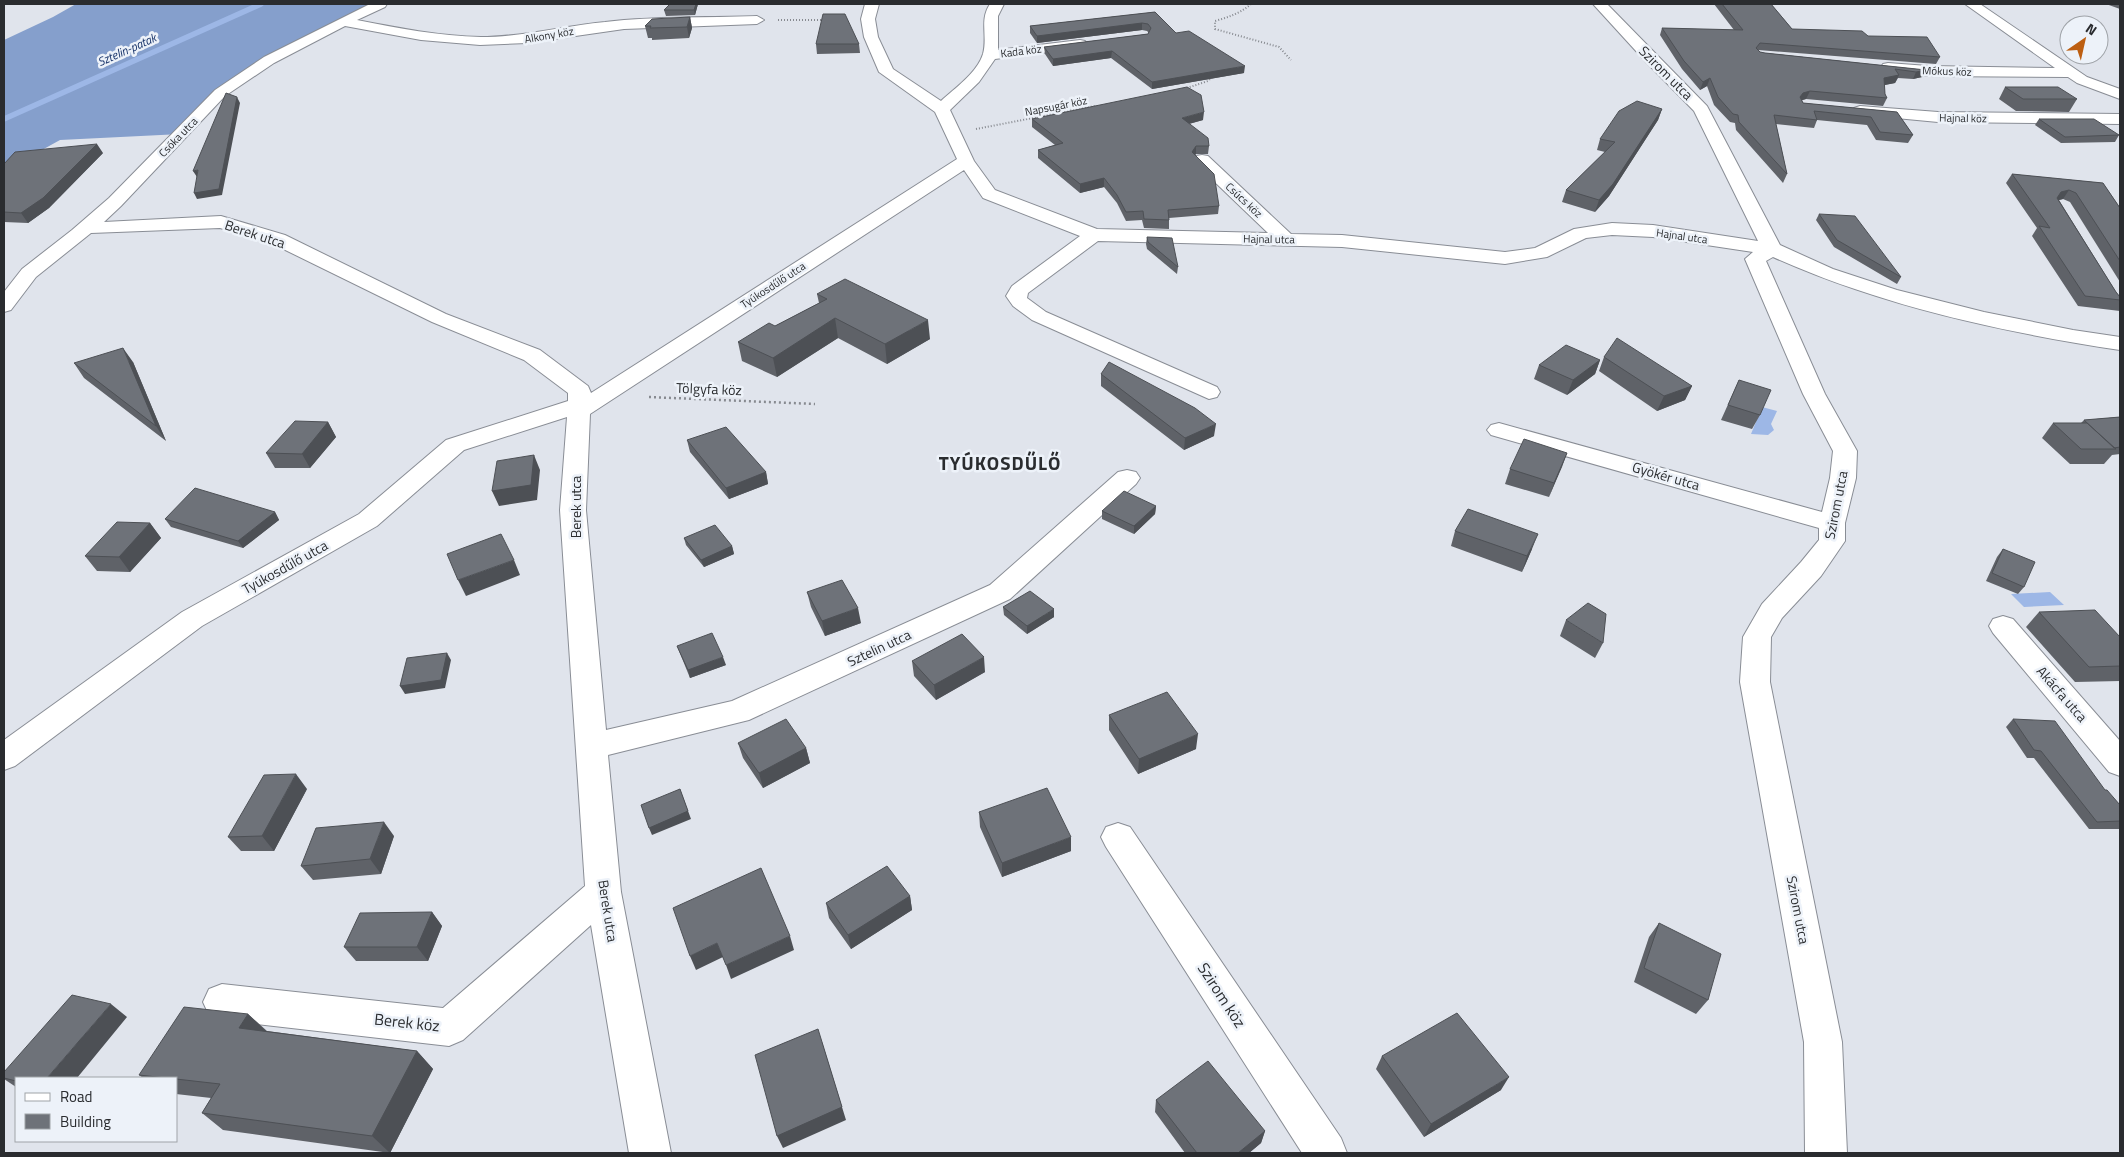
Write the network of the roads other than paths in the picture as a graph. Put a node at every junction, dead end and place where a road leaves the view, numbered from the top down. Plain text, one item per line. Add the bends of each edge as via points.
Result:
1 (380, 4) edge
2 (872, 4) edge
3 (997, 4) edge
4 (1600, 4) edge
5 (1972, 4) edge
6 (757, 20) road end
7 (343, 21) junction
8 (1095, 42) edge
9 (990, 55) junction
10 (1872, 66) edge
11 (2072, 73) junction
12 (2120, 94) edge
13 (942, 109) junction
14 (1844, 109) edge
15 (2120, 119) edge
16 (1202, 160) edge
17 (966, 161) junction
18 (86, 228) junction
19 (1094, 235) junction
20 (1286, 240) junction
21 (1772, 249) junction
22 (4, 306) edge
23 (2120, 343) edge
24 (1209, 392) dead end
25 (587, 404) junction
26 (1499, 430) dead end
27 (1127, 478) dead end
28 (1832, 523) junction
29 (2003, 626) dead end
30 (593, 746) junction
31 (4, 757) edge
32 (2120, 763) edge
33 (1118, 837) dead end
34 (603, 892) junction
35 (222, 1002) dead end
36 (650, 1153) edge
37 (1326, 1153) edge
38 (1826, 1153) edge

1 - 7 street, Csóka utca
2 - 13 street via 868,19 871,37 887,72
3 - 9 street via 990,23
4 - 21 street, Szirom utca via 1701,109
5 - 11 street
6 - 7 street, Alkony köz via 606,26 555,36 498,41 403,33
7 - 18 street, Csóka utca via 269,60 220,93
8 - 9 street, Kada köz
9 - 13 street
10 - 11 street, Mókus köz via 1928,71
11 - 12 street
13 - 17 street, Hajnal utca
14 - 15 street, Hajnal köz via 1938,118
16 - 20 street, Csúcs köz
17 - 19 street, Hajnal utca via 989,194
17 - 25 street, Tyúkosdűlő utca
18 - 22 street, Csóka utca via 29,273
18 - 25 street, Berek utca via 222,222 278,238 439,318 532,355 580,391
19 - 20 street, Hajnal utca
19 - 24 street via 1019,290 1016,296 1020,302 1039,316
20 - 21 street, Hajnal utca via 1383,244 1505,258 1540,253 1582,232 1612,229 1653,231
21 - 23 street, Hajnal utca via 1826,273 1890,294 1982,318
21 - 28 street, Szirom utca via 1755,258 1814,394 1845,451 1843,478
25 - 30 street, Berek utca via 573,510
25 - 31 street, Tyúkosdűlő utca via 455,445 368,520 192,619
26 - 28 street, Gyökér utca
27 - 30 street, Sztelin utca via 1000,592 738,712
28 - 38 street, Szirom utca via 1832,541 1772,612 1757,637 1755,682 1823,1042
29 - 32 street, Akácfa utca
30 - 34 street, Berek utca
33 - 37 street, Szirom köz
34 - 35 street, Berek köz via 449,1027
34 - 36 street, Berek utca

